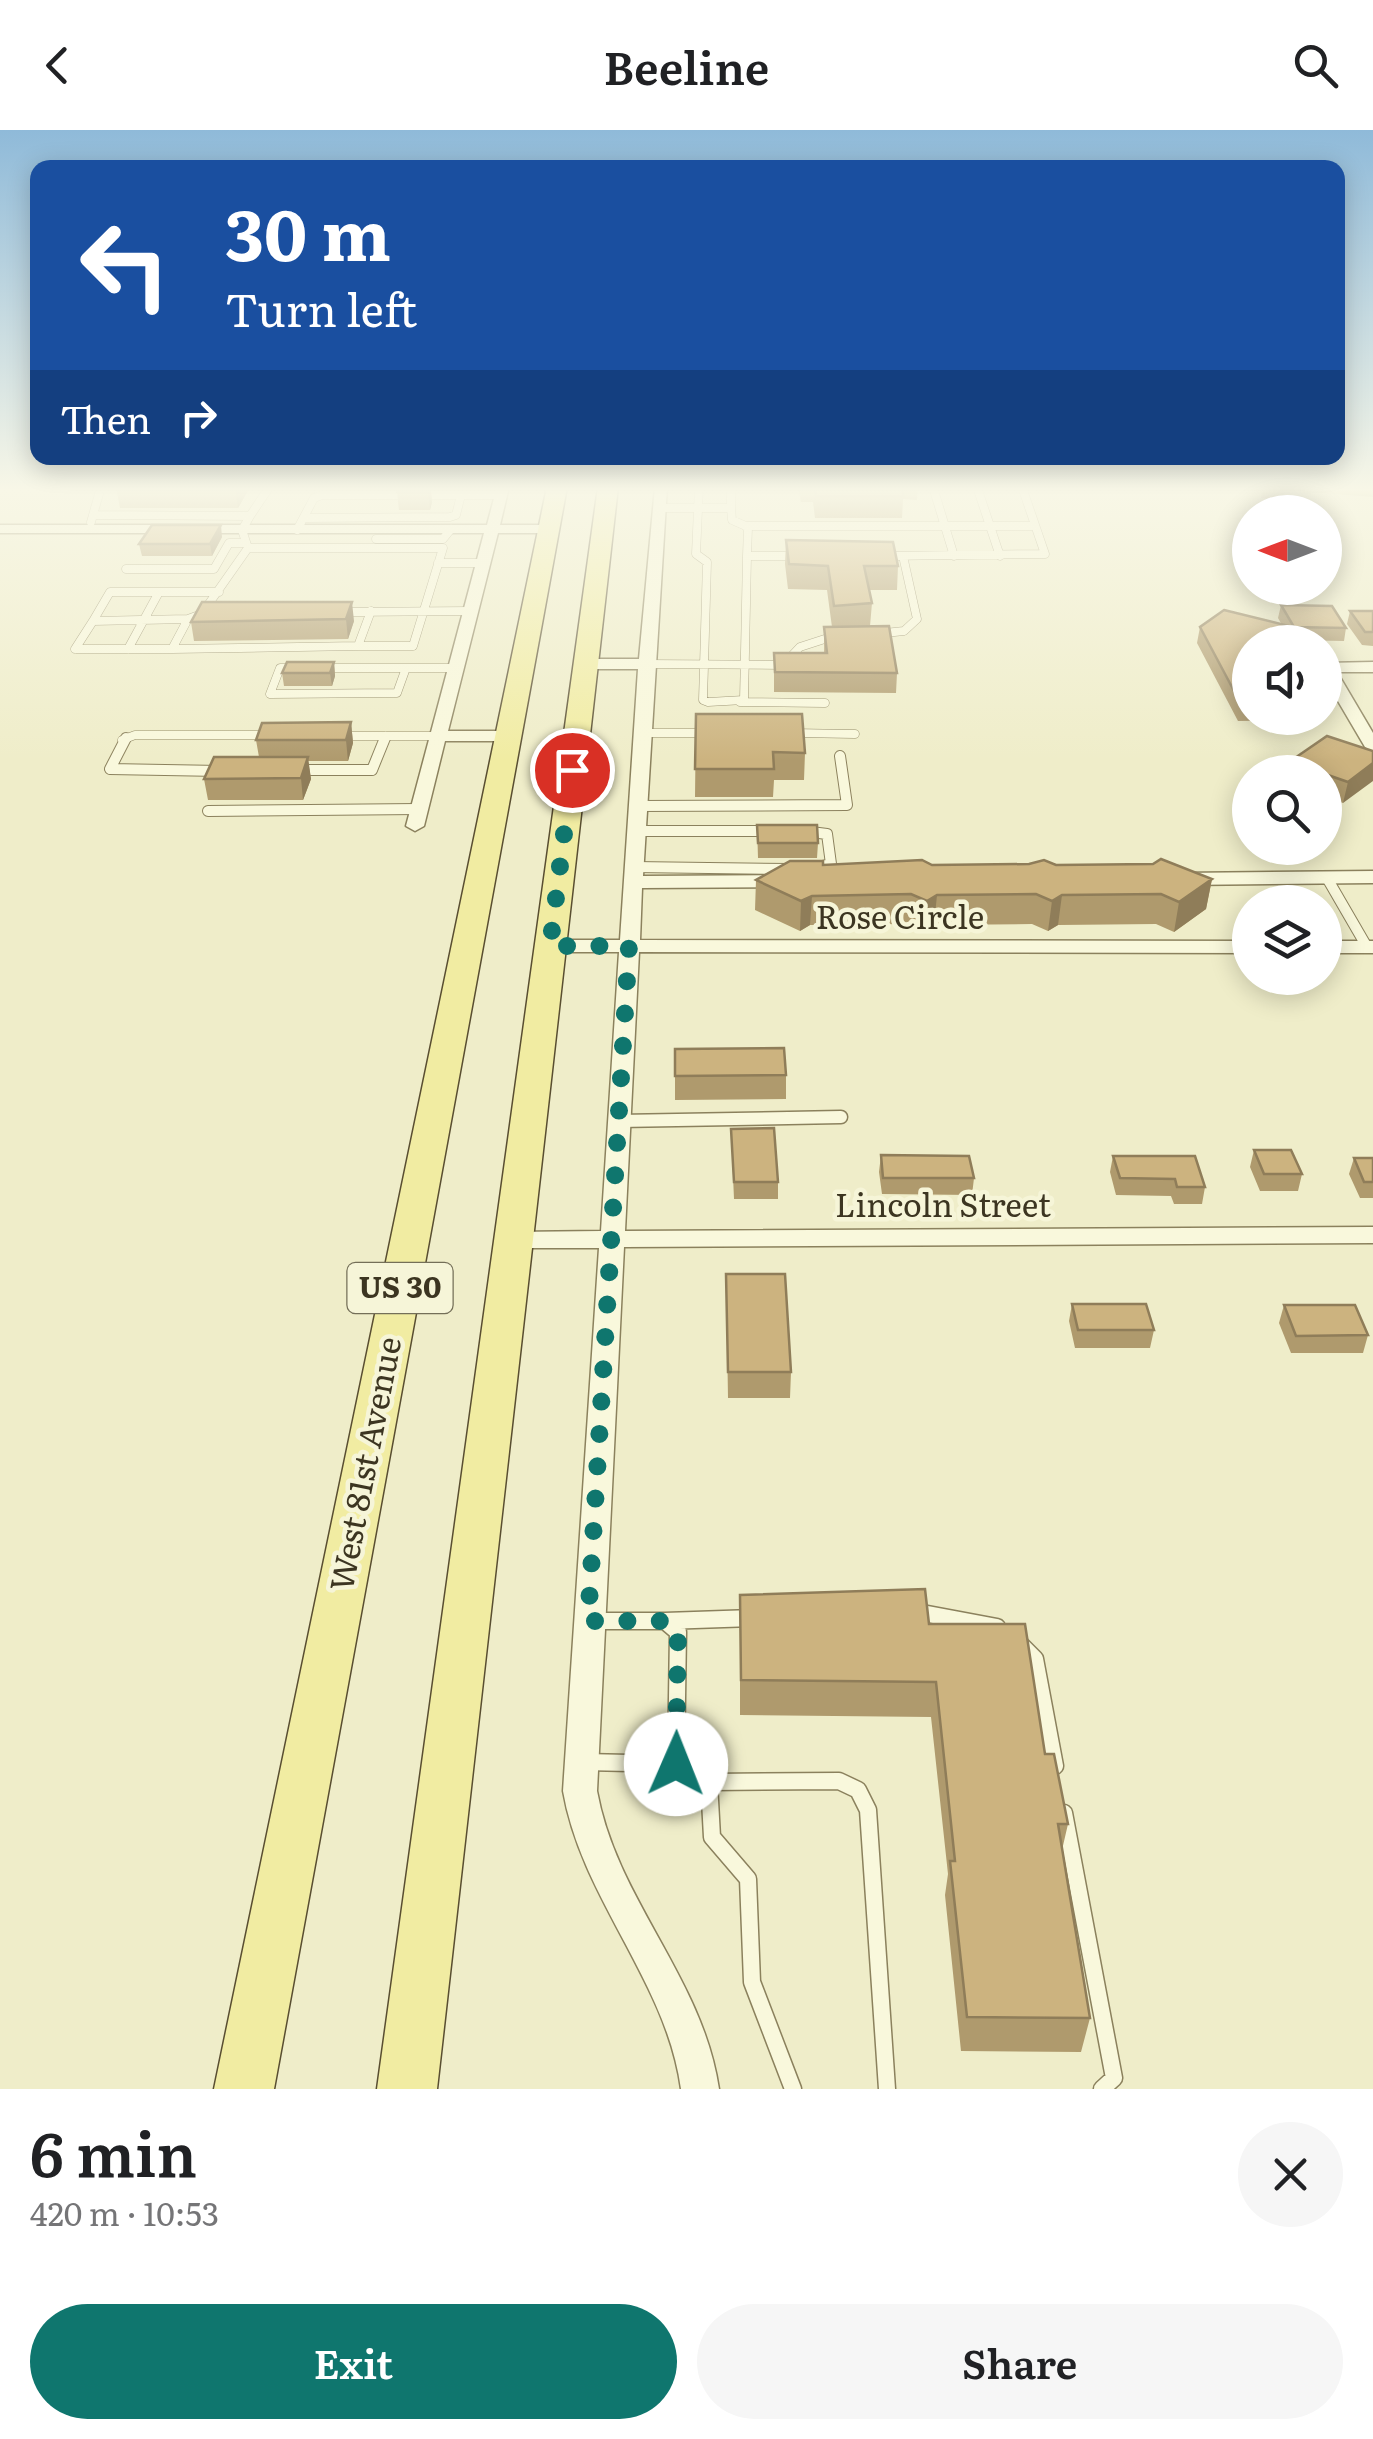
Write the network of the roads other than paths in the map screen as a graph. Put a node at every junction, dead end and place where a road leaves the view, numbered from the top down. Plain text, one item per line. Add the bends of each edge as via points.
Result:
1 (226, 578) edge
2 (433, 578) edge
3 (479, 578) edge
4 (538, 578) edge
5 (596, 578) edge
6 (653, 578) edge
7 (706, 578) edge
8 (746, 578) edge
9 (908, 578) edge
10 (159, 592) junction
11 (219, 592) junction
12 (471, 611) junction
13 (204, 612) junction
14 (222, 612) edge
15 (334, 612) edge
16 (371, 612) junction
17 (423, 612) junction
18 (144, 620) junction
19 (188, 620) junction
20 (93, 621) junction
21 (358, 646) junction
22 (128, 649) junction
23 (172, 649) junction
24 (585, 664) junction
25 (646, 664) junction
26 (702, 664) junction
27 (744, 664) junction
28 (1373, 667) edge
29 (406, 668) junction
30 (456, 668) junction
31 (740, 702) junction
32 (825, 703) dead end
33 (643, 733) junction
34 (720, 733) edge
35 (778, 734) edge
36 (855, 734) dead end
37 (290, 735) edge
38 (328, 736) edge
39 (386, 736) junction
40 (439, 736) junction
41 (508, 736) junction
42 (1373, 747) edge
43 (840, 756) dead end
44 (234, 770) edge
45 (293, 770) edge
46 (638, 806) junction
47 (208, 811) dead end
48 (417, 818) joint
49 (637, 831) junction
50 (634, 874) junction
51 (1327, 878) junction
52 (1373, 878) edge
53 (1168, 879) edge
54 (852, 881) edge
55 (550, 946) junction
56 (629, 946) junction
57 (1232, 947) edge
58 (1342, 947) edge
59 (1370, 947) edge
60 (841, 1117) dead end
61 (619, 1121) junction
62 (1373, 1235) edge
63 (513, 1240) junction
64 (612, 1240) junction
65 (903, 1612) edge
66 (764, 1618) edge
67 (588, 1621) junction
68 (665, 1621) junction
69 (580, 1762) junction
70 (676, 1764) junction
71 (709, 1782) junction
72 (244, 2089) edge
73 (407, 2089) edge
74 (700, 2089) edge
75 (793, 2089) edge
76 (887, 2089) edge
77 (1102, 2089) edge

1 - 11 lane
2 - 17 lane
3 - 12 street
4 - 41 main road, West 81st Avenue / US 30
5 - 24 main road
6 - 25 street
7 - 26 lane
8 - 27 lane
9 - 27 lane via 914,625 892,634 825,637 800,647 783,665
10 - 11 lane
10 - 18 lane
10 - 20 lane via 110,592
11 - 13 lane
12 - 17 lane
12 - 30 street
13 - 14 lane
13 - 19 lane
15 - 16 lane
16 - 17 lane
16 - 21 lane
17 - 21 lane via 413,646
18 - 19 lane
18 - 20 lane
18 - 22 lane
19 - 23 lane
20 - 22 lane via 75,649
21 - 23 lane
22 - 23 lane
24 - 25 street
24 - 55 main road
25 - 26 lane
25 - 33 street
26 - 27 lane
26 - 31 lane via 703,700
27 - 31 lane
28 - 42 street via 1326,668
29 - 29 lane via 280,668 270,694 397,693
29 - 30 lane
30 - 40 street
31 - 32 lane
33 - 34 lane
33 - 46 street
35 - 36 lane
37 - 44 lane via 135,735 123,738 110,769
38 - 39 lane
39 - 40 lane
39 - 45 lane via 372,770
40 - 41 street
40 - 48 street
41 - 72 main road, West 81st Avenue / US 30
43 - 46 lane via 847,806
46 - 49 street
47 - 48 lane
49 - 50 street
49 - 50 lane via 819,831 827,834 830,864
50 - 54 street, Rose Circle
50 - 56 street
51 - 52 street
51 - 53 street
51 - 59 lane
55 - 56 street, Rose Circle
55 - 63 main road
56 - 57 street, Rose Circle
56 - 61 street
58 - 59 street
60 - 61 lane
61 - 64 street
62 - 64 street, Lincoln Street
63 - 64 street, Lincoln Street
63 - 73 main road
64 - 67 street
65 - 77 lane via 1005,1628 1035,1659 1114,2078
66 - 68 lane
67 - 68 lane
67 - 69 street
68 - 70 lane via 678,1632
69 - 70 lane
69 - 74 street via 580,1791 598,1857 677,2003
70 - 71 lane
71 - 75 lane via 712,1837 748,1879 752,1982
71 - 76 lane via 839,1781 858,1790 868,1810

